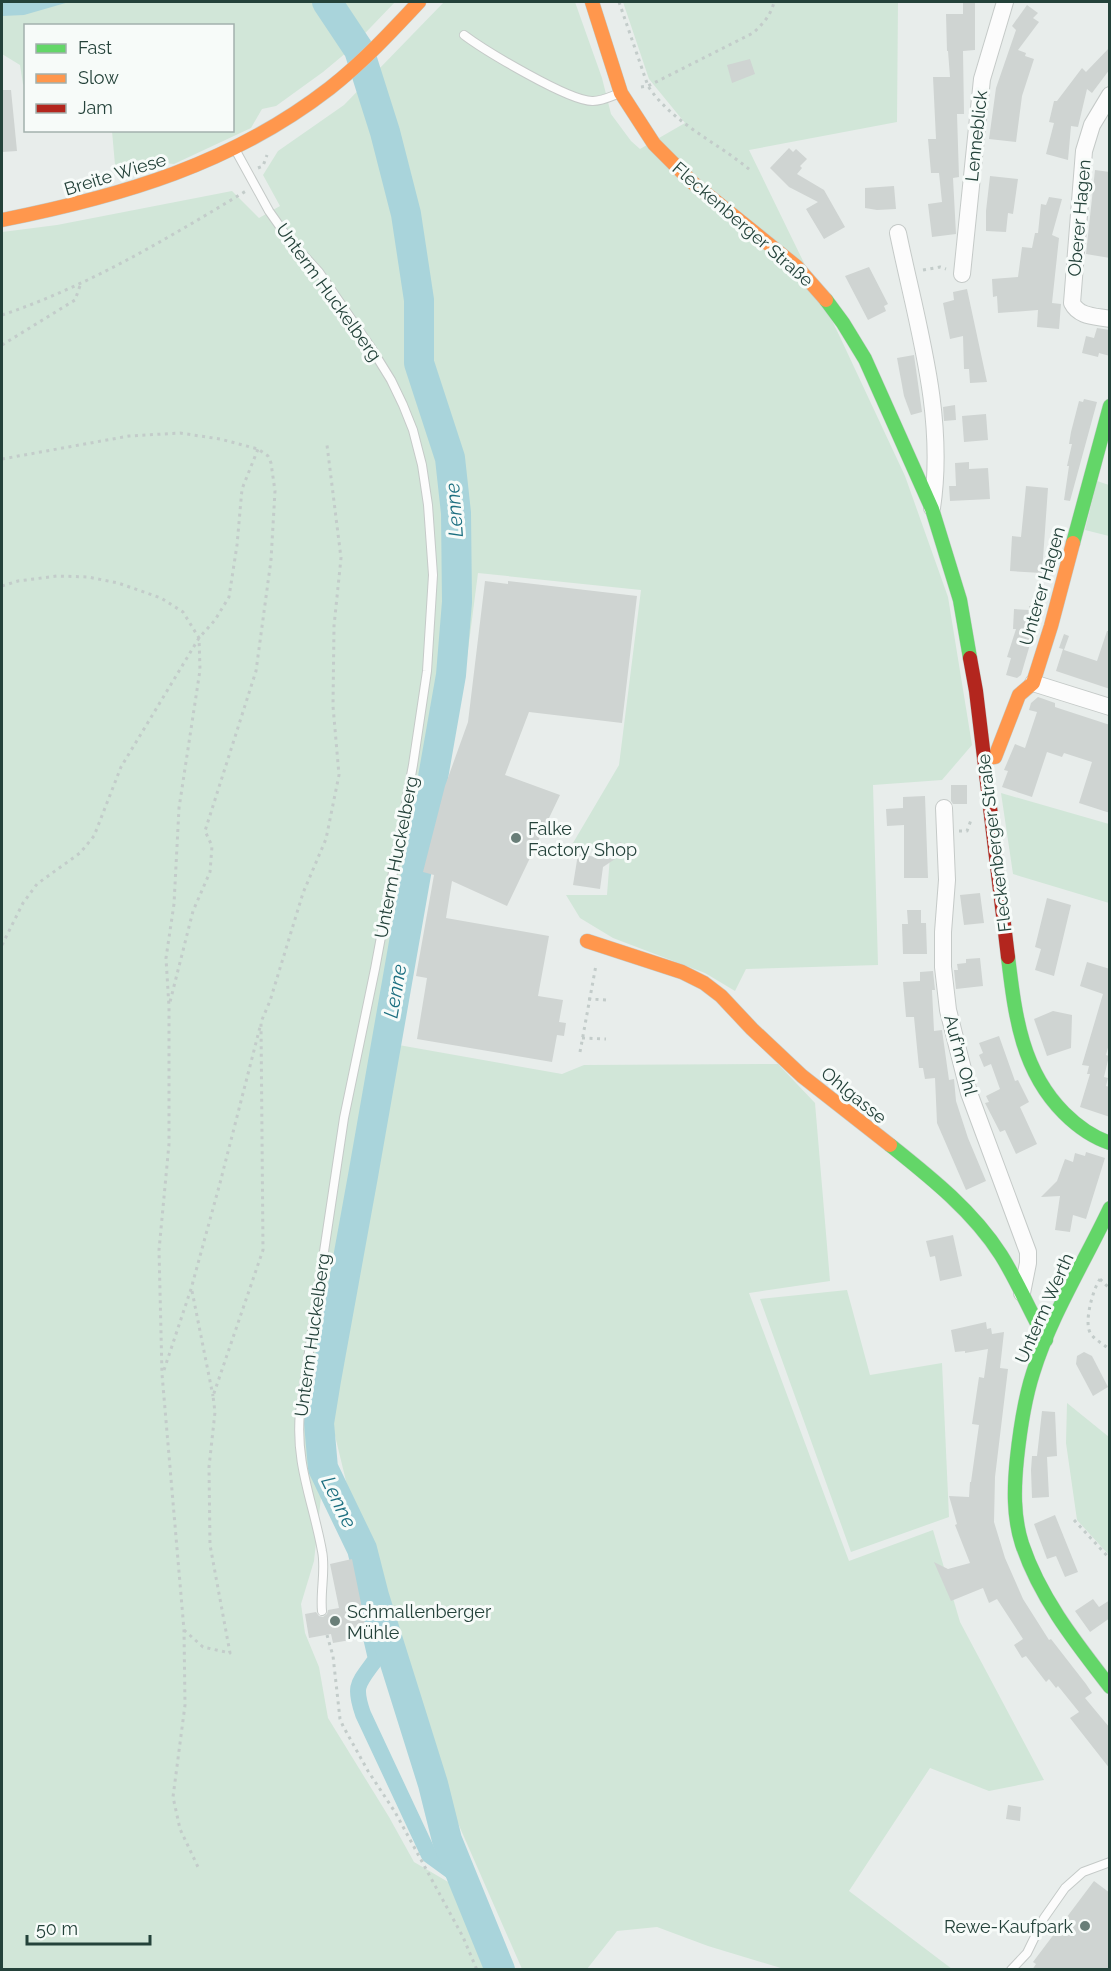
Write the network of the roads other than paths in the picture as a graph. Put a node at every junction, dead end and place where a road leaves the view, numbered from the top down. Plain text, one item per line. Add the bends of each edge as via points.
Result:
1 (419, 2) edge
2 (592, 2) edge
3 (1005, 2) edge
4 (464, 35) dead end
5 (621, 93) junction
6 (1110, 95) edge
7 (235, 149) junction
8 (2, 220) edge
9 (898, 234) dead end
10 (962, 274) road end
11 (1110, 319) edge
12 (1110, 406) edge
13 (932, 509) junction
14 (1033, 683) junction
15 (1110, 707) edge
16 (984, 758) junction
17 (944, 807) dead end
18 (593, 943) road end
19 (1110, 1143) edge
20 (1110, 1209) edge
21 (1022, 1293) junction
22 (1046, 1340) junction
23 (322, 1611) dead end
24 (1110, 1687) edge
25 (1110, 1862) edge
26 (1011, 1970) edge

1 - 7 street, Breite Wiese via 399,26 334,85
2 - 5 street, Fleckenberger Straße
3 - 10 street, Lenneblick via 982,79
4 - 5 lane via 492,55 582,99 593,101
5 - 13 street, Fleckenberger Straße via 654,144 672,163 796,267 836,313 865,358
6 - 11 street, Oberer Hagen via 1092,125 1084,151 1072,303 1082,314
7 - 8 street, Breite Wiese via 112,197
7 - 23 lane, Unterm Huckelberg via 288,237 370,346 403,405 422,465 433,575 427,671 413,765 344,1118 300,1412 301,1464 322,1553
9 - 13 street, Fleckenberger Straße via 926,353 933,407 936,472
12 - 14 street, Unterer Hagen
13 - 16 street, Fleckenberger Straße via 960,600
14 - 15 street
14 - 16 street, Unterer Hagen via 1020,695 995,757
16 - 19 street, Fleckenberger Straße via 1015,1013 1023,1048 1038,1082 1055,1104 1090,1135
17 - 21 street, Auf'm Ohl via 945,992 969,1093 1028,1252
18 - 21 street, Ohlgasse via 689,975 713,987 788,1063 958,1204 994,1245
20 - 22 street, Unterm Werth
21 - 22 street, Ohlgasse
22 - 24 street, Unterm Werth via 1032,1375 1021,1434 1015,1481 1018,1528 1039,1583 1062,1623
25 - 26 lane via 1083,1872 1065,1888 1027,1953

